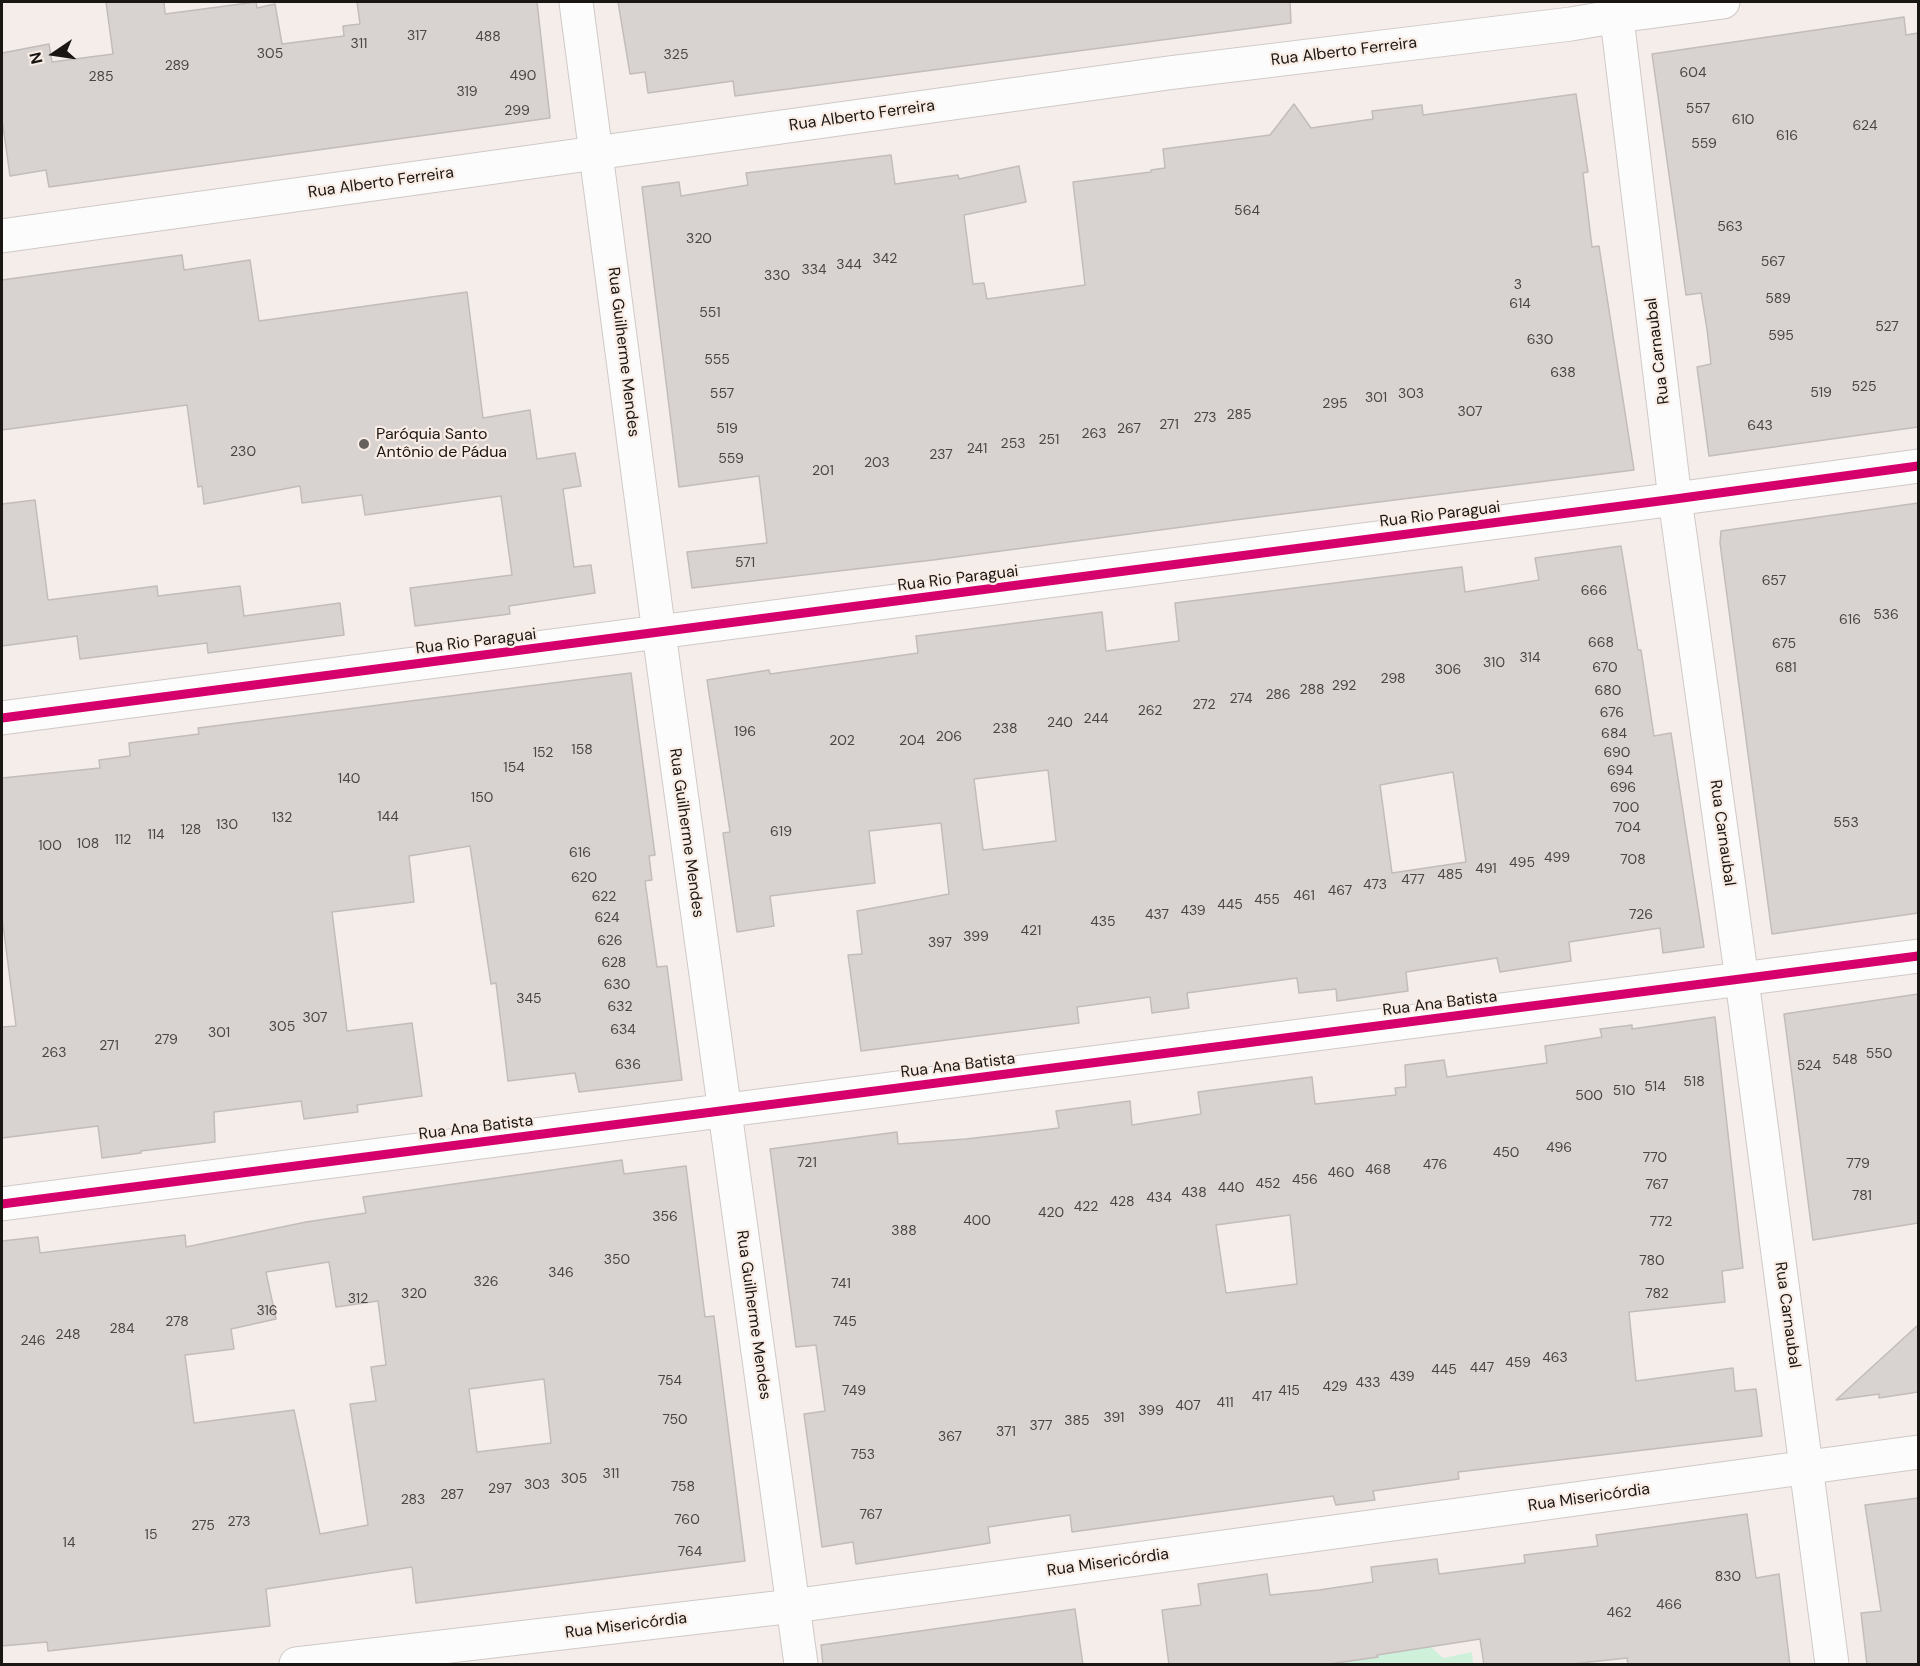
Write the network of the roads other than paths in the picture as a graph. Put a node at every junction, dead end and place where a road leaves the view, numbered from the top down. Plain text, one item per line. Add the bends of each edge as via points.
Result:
1 (576, 2) edge
2 (1723, 2) edge
3 (1617, 9) edge
4 (597, 153) junction
5 (2, 236) edge
6 (1918, 466) edge
7 (1675, 500) junction
8 (659, 633) junction
9 (2, 718) edge
10 (1918, 956) edge
11 (1742, 980) junction
12 (724, 1111) junction
13 (2, 1204) edge
14 (1918, 1452) edge
15 (1807, 1468) junction
16 (793, 1606) junction
17 (296, 1665) edge
18 (801, 1665) edge
19 (1832, 1665) edge

1 - 4 street, Rua Guilherme Mendes
2 - 3 street, Rua Alberto Ferreira
3 - 4 street, Rua Alberto Ferreira via 1571,24 1168,73
3 - 7 street, Rua Carnaubal
4 - 5 street, Rua Alberto Ferreira
4 - 8 street, Rua Guilherme Mendes
6 - 7 street, Rua Rio Paraguai
7 - 8 street, Rua Rio Paraguai
7 - 11 street, Rua Carnaubal
8 - 9 street, Rua Rio Paraguai
8 - 12 street, Rua Guilherme Mendes
10 - 11 street, Rua Ana Batista
11 - 12 street, Rua Ana Batista
11 - 15 street, Rua Carnaubal
12 - 13 street, Rua Ana Batista
12 - 16 street, Rua Guilherme Mendes
14 - 15 street, Rua Misericórdia
15 - 16 street, Rua Misericórdia
15 - 19 street, Rua Carnaubal
16 - 17 street, Rua Misericórdia
16 - 18 street, Rua Guilherme Mendes

